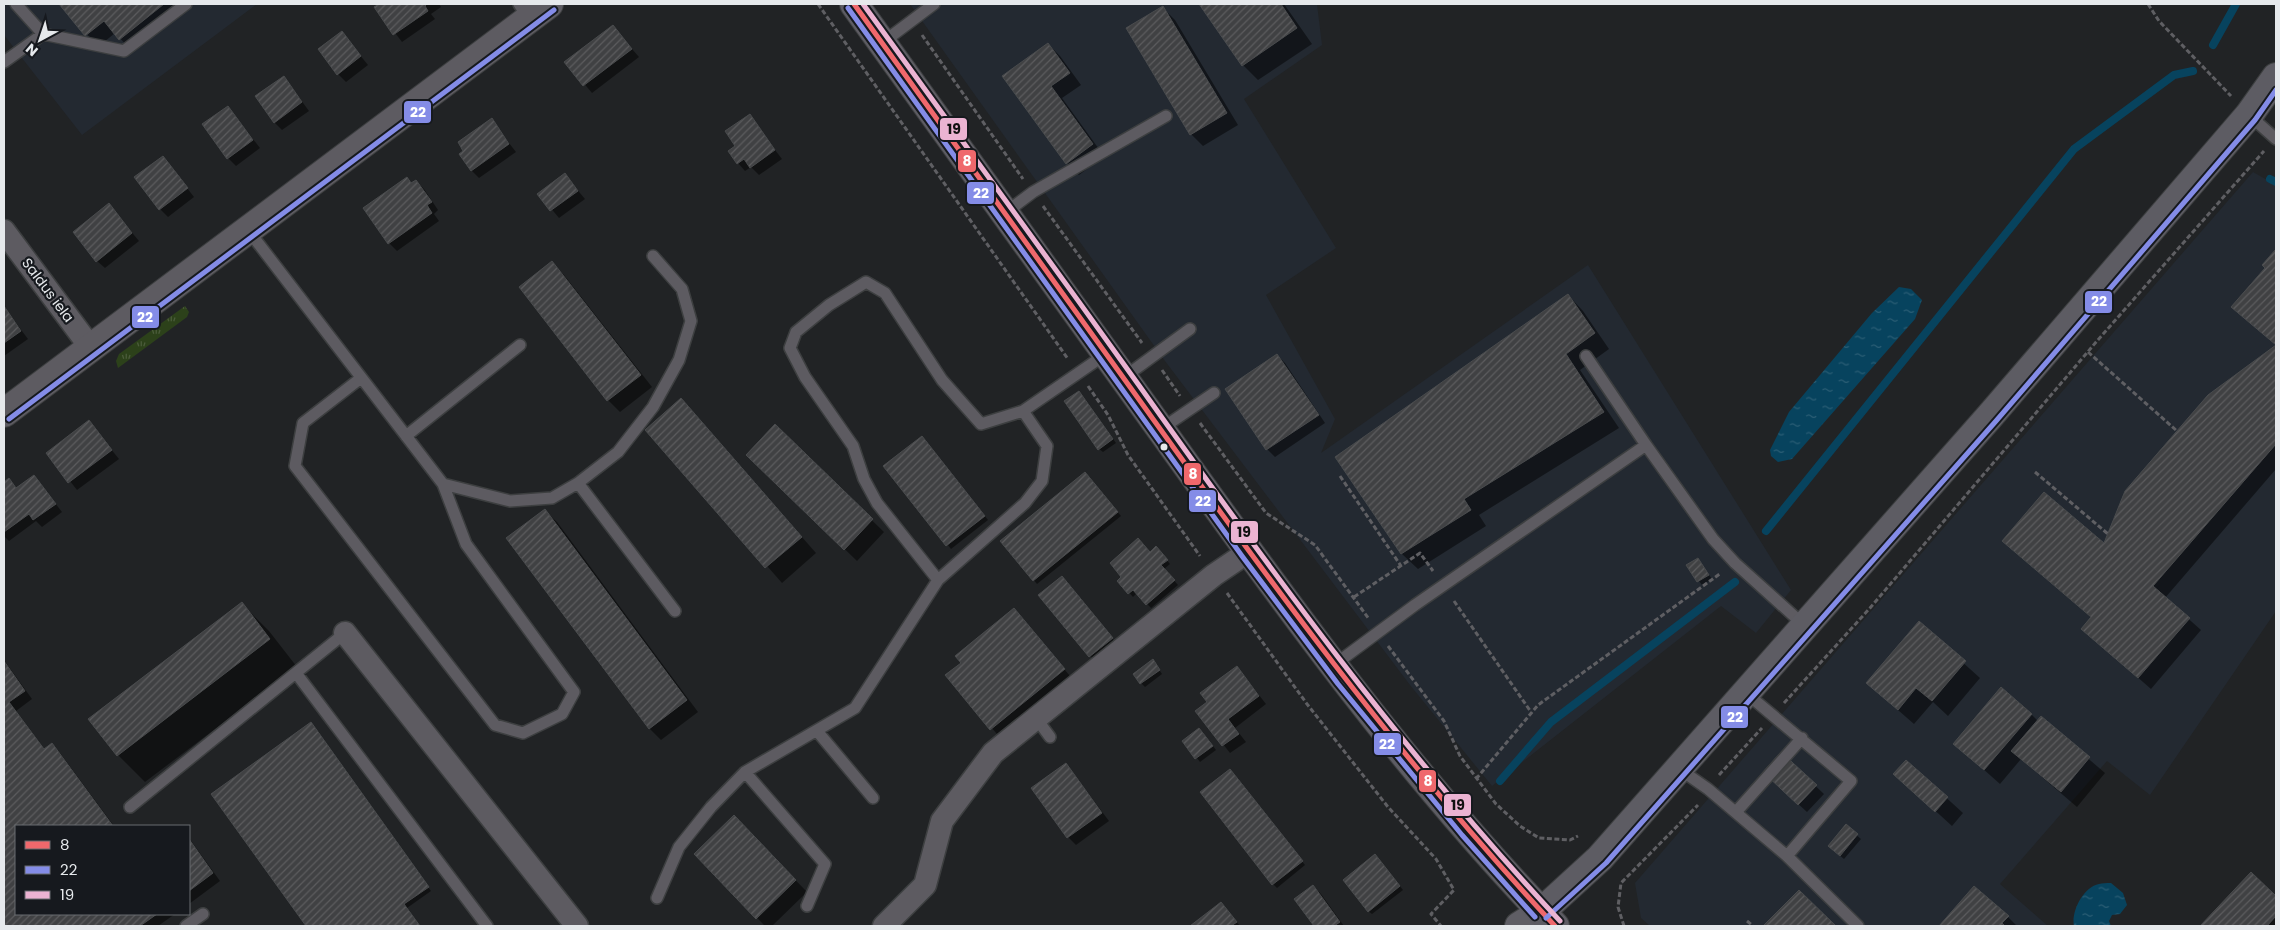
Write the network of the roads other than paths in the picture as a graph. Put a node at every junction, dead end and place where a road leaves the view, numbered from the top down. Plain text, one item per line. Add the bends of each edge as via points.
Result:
1 (16, 4) edge
2 (186, 4) edge
3 (854, 4) edge
4 (934, 4) edge
5 (532, 9) edge
6 (43, 34) junction
7 (882, 43) junction
8 (4, 62) edge
9 (2276, 77) edge
10 (2249, 115) junction
11 (1166, 116) dead end
12 (2276, 139) edge
13 (1005, 213) junction
14 (248, 230) junction
15 (4, 231) edge
16 (653, 256) dead end
17 (1190, 329) dead end
18 (520, 345) dead end
19 (91, 348) junction
20 (1106, 354) junction
21 (1586, 356) dead end
22 (361, 378) junction
23 (1123, 378) junction
24 (1214, 393) dead end
25 (1023, 412) junction
26 (4, 413) edge
27 (1161, 430) junction
28 (406, 436) junction
29 (1646, 445) junction
30 (578, 483) junction
31 (443, 484) junction
32 (1248, 552) junction
33 (938, 580) junction
34 (675, 611) dead end
35 (1805, 626) junction
36 (345, 634) joint
37 (1333, 666) junction
38 (296, 673) junction
39 (1746, 692) junction
40 (1036, 718) junction
41 (817, 731) junction
42 (1050, 737) dead end
43 (1802, 738) junction
44 (1678, 768) junction
45 (745, 772) junction
46 (873, 798) dead end
47 (130, 807) dead end
48 (1736, 812) junction
49 (1787, 856) junction
50 (657, 898) dead end
51 (807, 906) dead end
52 (203, 914) dead end
53 (1538, 921) edge
54 (186, 926) edge
55 (487, 926) edge
56 (576, 926) edge
57 (884, 926) edge
58 (1858, 926) edge

1 - 6 lane
2 - 6 lane via 124,51
3 - 7 main road
4 - 7 lane
5 - 14 street
6 - 8 lane
7 - 13 main road
9 - 10 main road
10 - 12 lane
10 - 35 main road
11 - 13 lane via 1033,192
13 - 20 main road
14 - 19 street
14 - 22 lane
15 - 19 street, Saldus iela
16 - 30 lane via 682,289 691,321 679,360 653,407 618,452
17 - 23 lane
18 - 28 lane
19 - 26 street
20 - 23 main road
20 - 25 lane
21 - 29 lane
22 - 28 lane
22 - 31 lane via 303,422 295,466 495,725 523,733 562,714 574,692 466,544
23 - 27 main road
24 - 27 lane
25 - 33 lane via 1047,446 1042,481 1026,503
25 - 33 lane via 981,424 942,380 885,293 866,282 829,305 796,332 790,348 805,377 853,446 864,479 877,503
27 - 32 main road
28 - 31 lane
29 - 35 lane via 1713,539
29 - 37 lane via 1443,585
30 - 31 lane via 552,498 510,500
30 - 34 lane
32 - 37 main road
32 - 40 street via 1214,575
33 - 41 lane via 855,708
35 - 39 main road
36 - 38 lane
36 - 56 street
37 - 53 main road
38 - 47 lane
38 - 55 lane
39 - 43 lane
39 - 44 main road
40 - 42 lane
40 - 57 street via 993,753 942,821 925,886
41 - 45 lane
41 - 46 lane
43 - 48 lane
43 - 49 lane via 1851,781
44 - 48 lane
44 - 53 main road via 1600,858
45 - 50 lane via 711,807 679,848
45 - 51 lane via 825,864
48 - 49 lane
49 - 58 lane
52 - 54 lane

